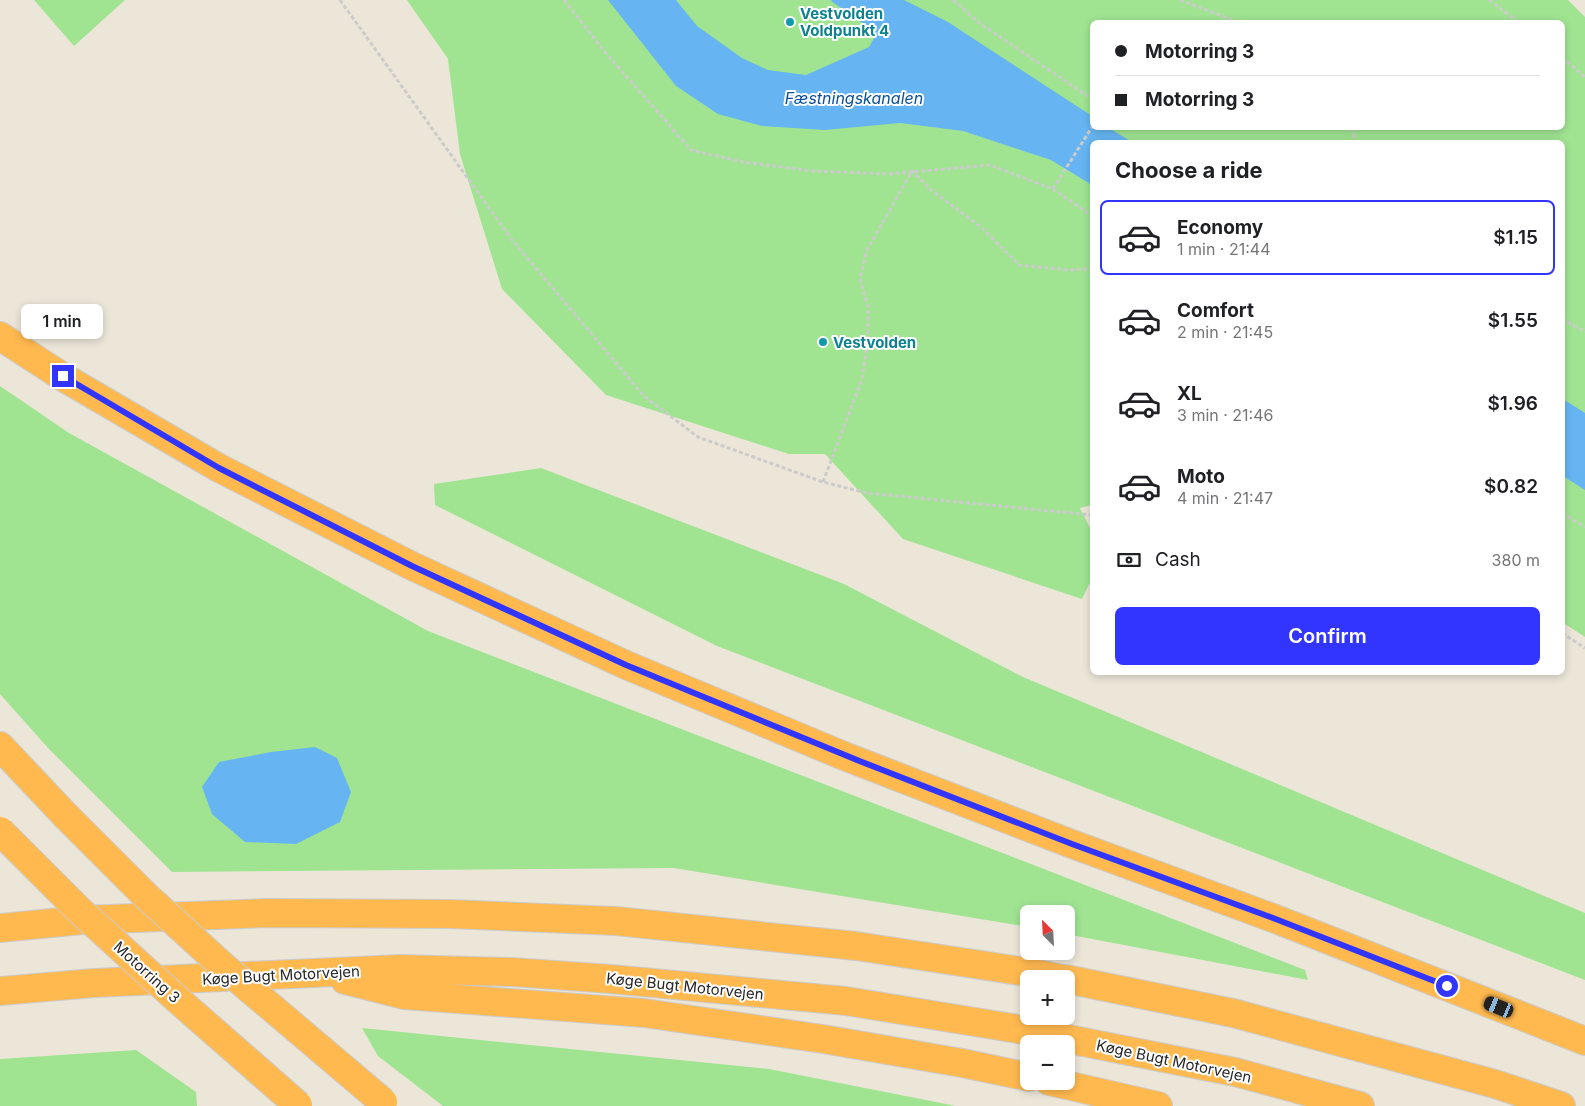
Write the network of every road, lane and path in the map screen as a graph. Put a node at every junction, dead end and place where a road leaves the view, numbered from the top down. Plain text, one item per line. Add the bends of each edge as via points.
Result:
1 (340, 0) edge
2 (564, 0) edge
3 (953, 0) edge
4 (1180, 0) edge
5 (1489, 0) edge
6 (1233, 20) edge
7 (1515, 20) edge
8 (1565, 60) edge
9 (1585, 77) edge
10 (1090, 98) edge
11 (1090, 130) edge
12 (912, 171) junction
13 (1054, 189) junction
14 (1090, 215) edge
15 (1090, 269) edge
16 (1565, 321) edge
17 (1585, 332) edge
18 (0, 336) edge
19 (823, 482) junction
20 (1090, 515) edge
21 (1565, 515) edge
22 (1585, 528) edge
23 (1565, 635) edge
24 (1585, 648) edge
25 (0, 746) edge
26 (0, 831) edge
27 (0, 928) edge
28 (1020, 971) edge
29 (319, 973) junction
30 (1075, 981) edge
31 (0, 991) edge
32 (1585, 1041) edge
33 (1020, 1075) edge
34 (1075, 1087) edge
35 (386, 1104) edge
36 (299, 1106) edge
37 (1158, 1106) edge
38 (1360, 1106) edge
39 (1561, 1106) edge

1 - 19 path via 512,240 644,396 698,437
2 - 12 path via 691,150 743,162 813,171 889,174
3 - 10 path via 981,24
4 - 6 path
5 - 7 path
8 - 9 path
11 - 13 path
12 - 13 path via 990,165
12 - 15 path via 982,228 1019,265
12 - 19 path via 867,250 860,278 868,307 868,340 862,379
13 - 14 path
16 - 17 path
18 - 32 highway via 219,468 412,566 626,665 844,756 1273,918
19 - 20 path via 867,494
21 - 22 path
23 - 24 path
25 - 35 highway, bridge via 144,894 225,968
26 - 36 highway, Motorring 3, bridge via 107,935
27 - 28 highway via 82,920 269,913 450,914 616,921 856,946
29 - 31 highway, Køge Bugt Motorvejen via 94,983
29 - 33 highway via 404,995 644,1014 832,1041
29 - 38 highway, Køge Bugt Motorvejen via 400,969 512,972 846,1001 1018,1029 1235,1072
30 - 39 highway via 1233,1013 1495,1084
34 - 37 highway

